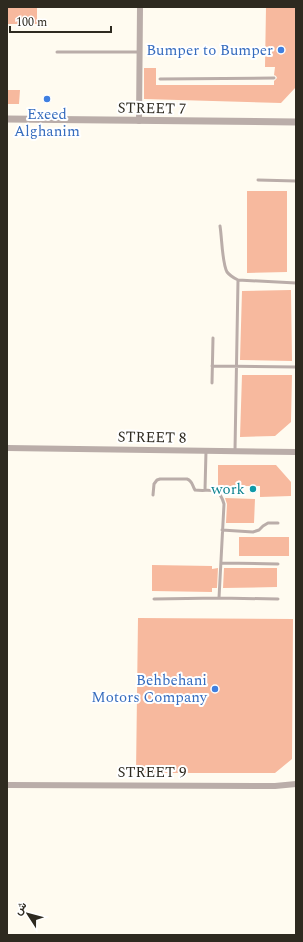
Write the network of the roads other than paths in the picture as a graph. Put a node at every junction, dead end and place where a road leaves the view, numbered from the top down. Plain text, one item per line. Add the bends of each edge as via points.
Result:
1 (140, 7) edge
2 (57, 52) dead end
3 (140, 52) junction
4 (274, 78) dead end
5 (160, 79) dead end
6 (7, 119) edge
7 (139, 121) junction
8 (296, 122) edge
9 (258, 180) dead end
10 (296, 181) edge
11 (220, 226) dead end
12 (238, 280) junction
13 (296, 283) edge
14 (213, 338) dead end
15 (212, 366) junction
16 (236, 367) junction
17 (296, 367) edge
18 (212, 383) dead end
19 (7, 448) edge
20 (206, 451) junction
21 (235, 452) junction
22 (296, 452) edge
23 (205, 490) junction
24 (153, 495) dead end
25 (278, 523) dead end
26 (222, 530) junction
27 (221, 563) junction
28 (278, 564) dead end
29 (219, 598) junction
30 (154, 599) dead end
31 (278, 599) dead end
32 (296, 784) edge
33 (7, 785) edge

1 - 3 street
2 - 3 lane
3 - 7 street
4 - 5 lane
6 - 7 street, STREET 7
7 - 8 street, STREET 7
9 - 10 lane
11 - 12 lane via 225,265 232,277
12 - 13 lane
12 - 16 lane
14 - 15 lane
15 - 16 lane
15 - 18 lane
16 - 17 lane
16 - 21 lane
19 - 20 street, STREET 8
20 - 21 street, STREET 8
20 - 23 lane
21 - 22 street, STREET 8
23 - 24 lane via 195,490 191,480 187,479 160,479 154,484
23 - 26 lane via 216,491 222,498
25 - 26 lane via 268,523 253,532
26 - 27 lane
27 - 28 lane
27 - 29 lane
29 - 30 lane
29 - 31 lane
32 - 33 street, STREET 9

